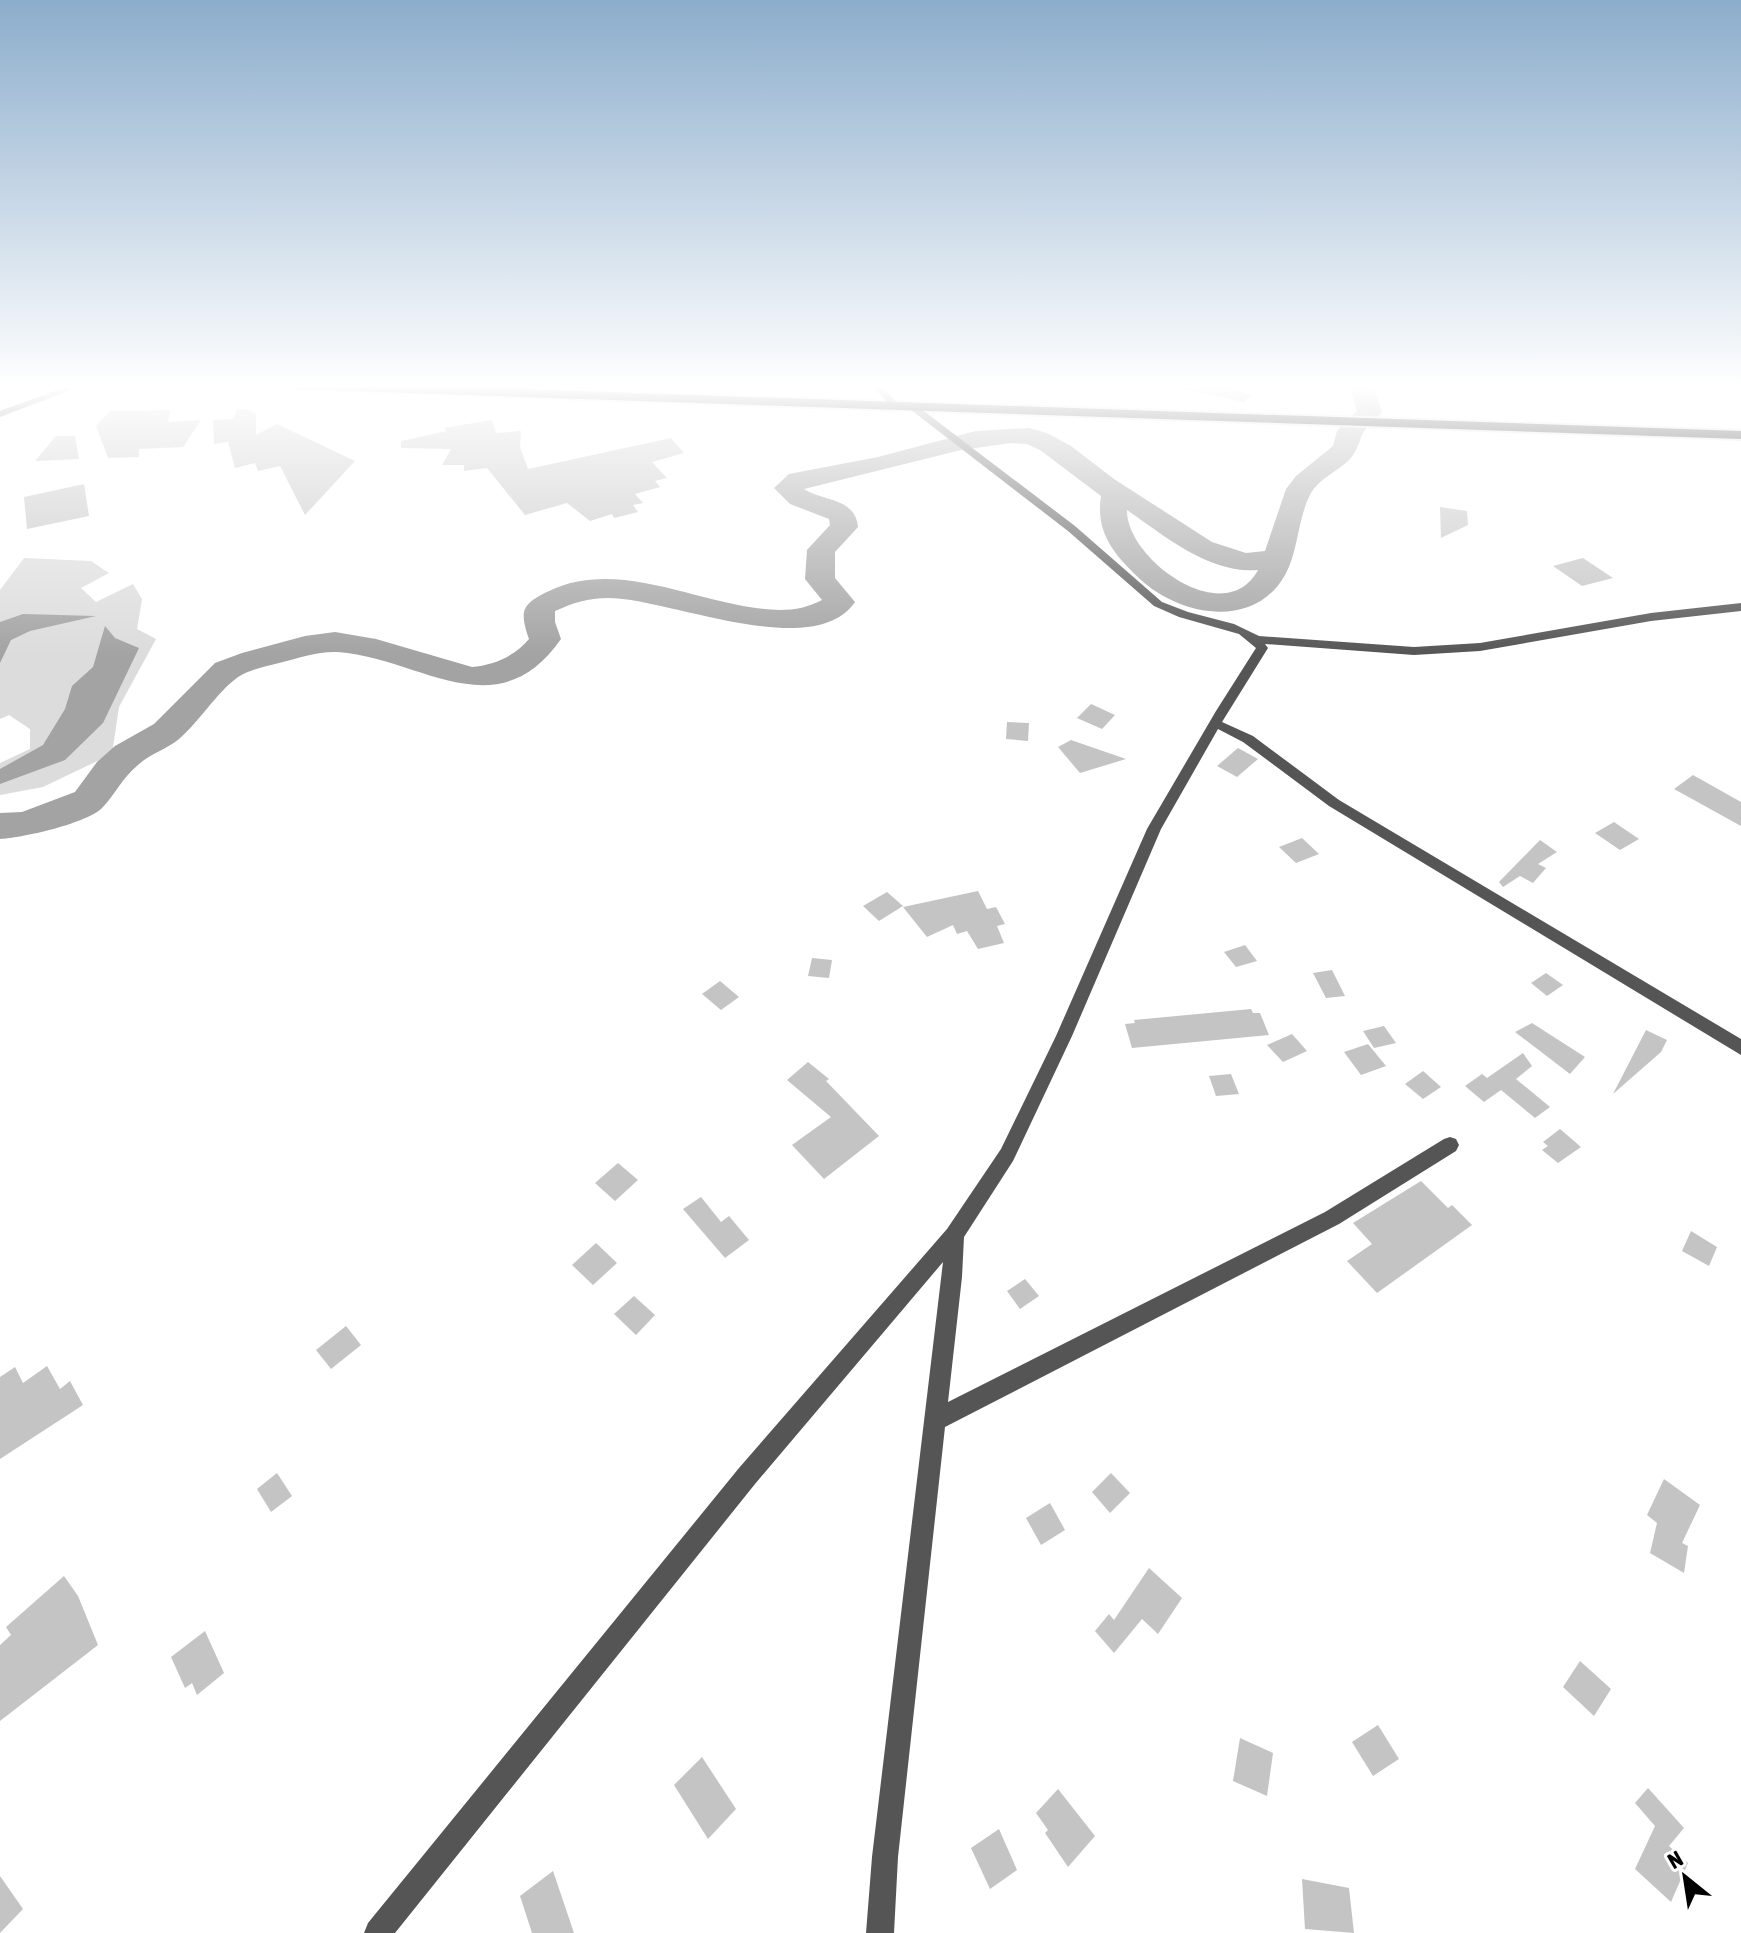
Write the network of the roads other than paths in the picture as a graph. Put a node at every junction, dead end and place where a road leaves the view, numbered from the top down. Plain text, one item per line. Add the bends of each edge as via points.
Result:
1 (1002, 475) edge
2 (1741, 607) edge
3 (1258, 640) junction
4 (1222, 726) dead end
5 (1741, 1048) edge
6 (1450, 1145) dead end
7 (954, 1235) junction
8 (934, 1421) junction
9 (378, 1933) edge
10 (880, 1933) edge

1 - 3 street via 1095,547 1154,602
2 - 3 street via 1480,647 1414,651
3 - 7 street via 1262,648 1257,660 1154,829 1007,1155
4 - 5 street via 1248,739 1334,803
6 - 8 street via 1332,1218
7 - 8 street
7 - 9 street via 727,1500
8 - 10 street

